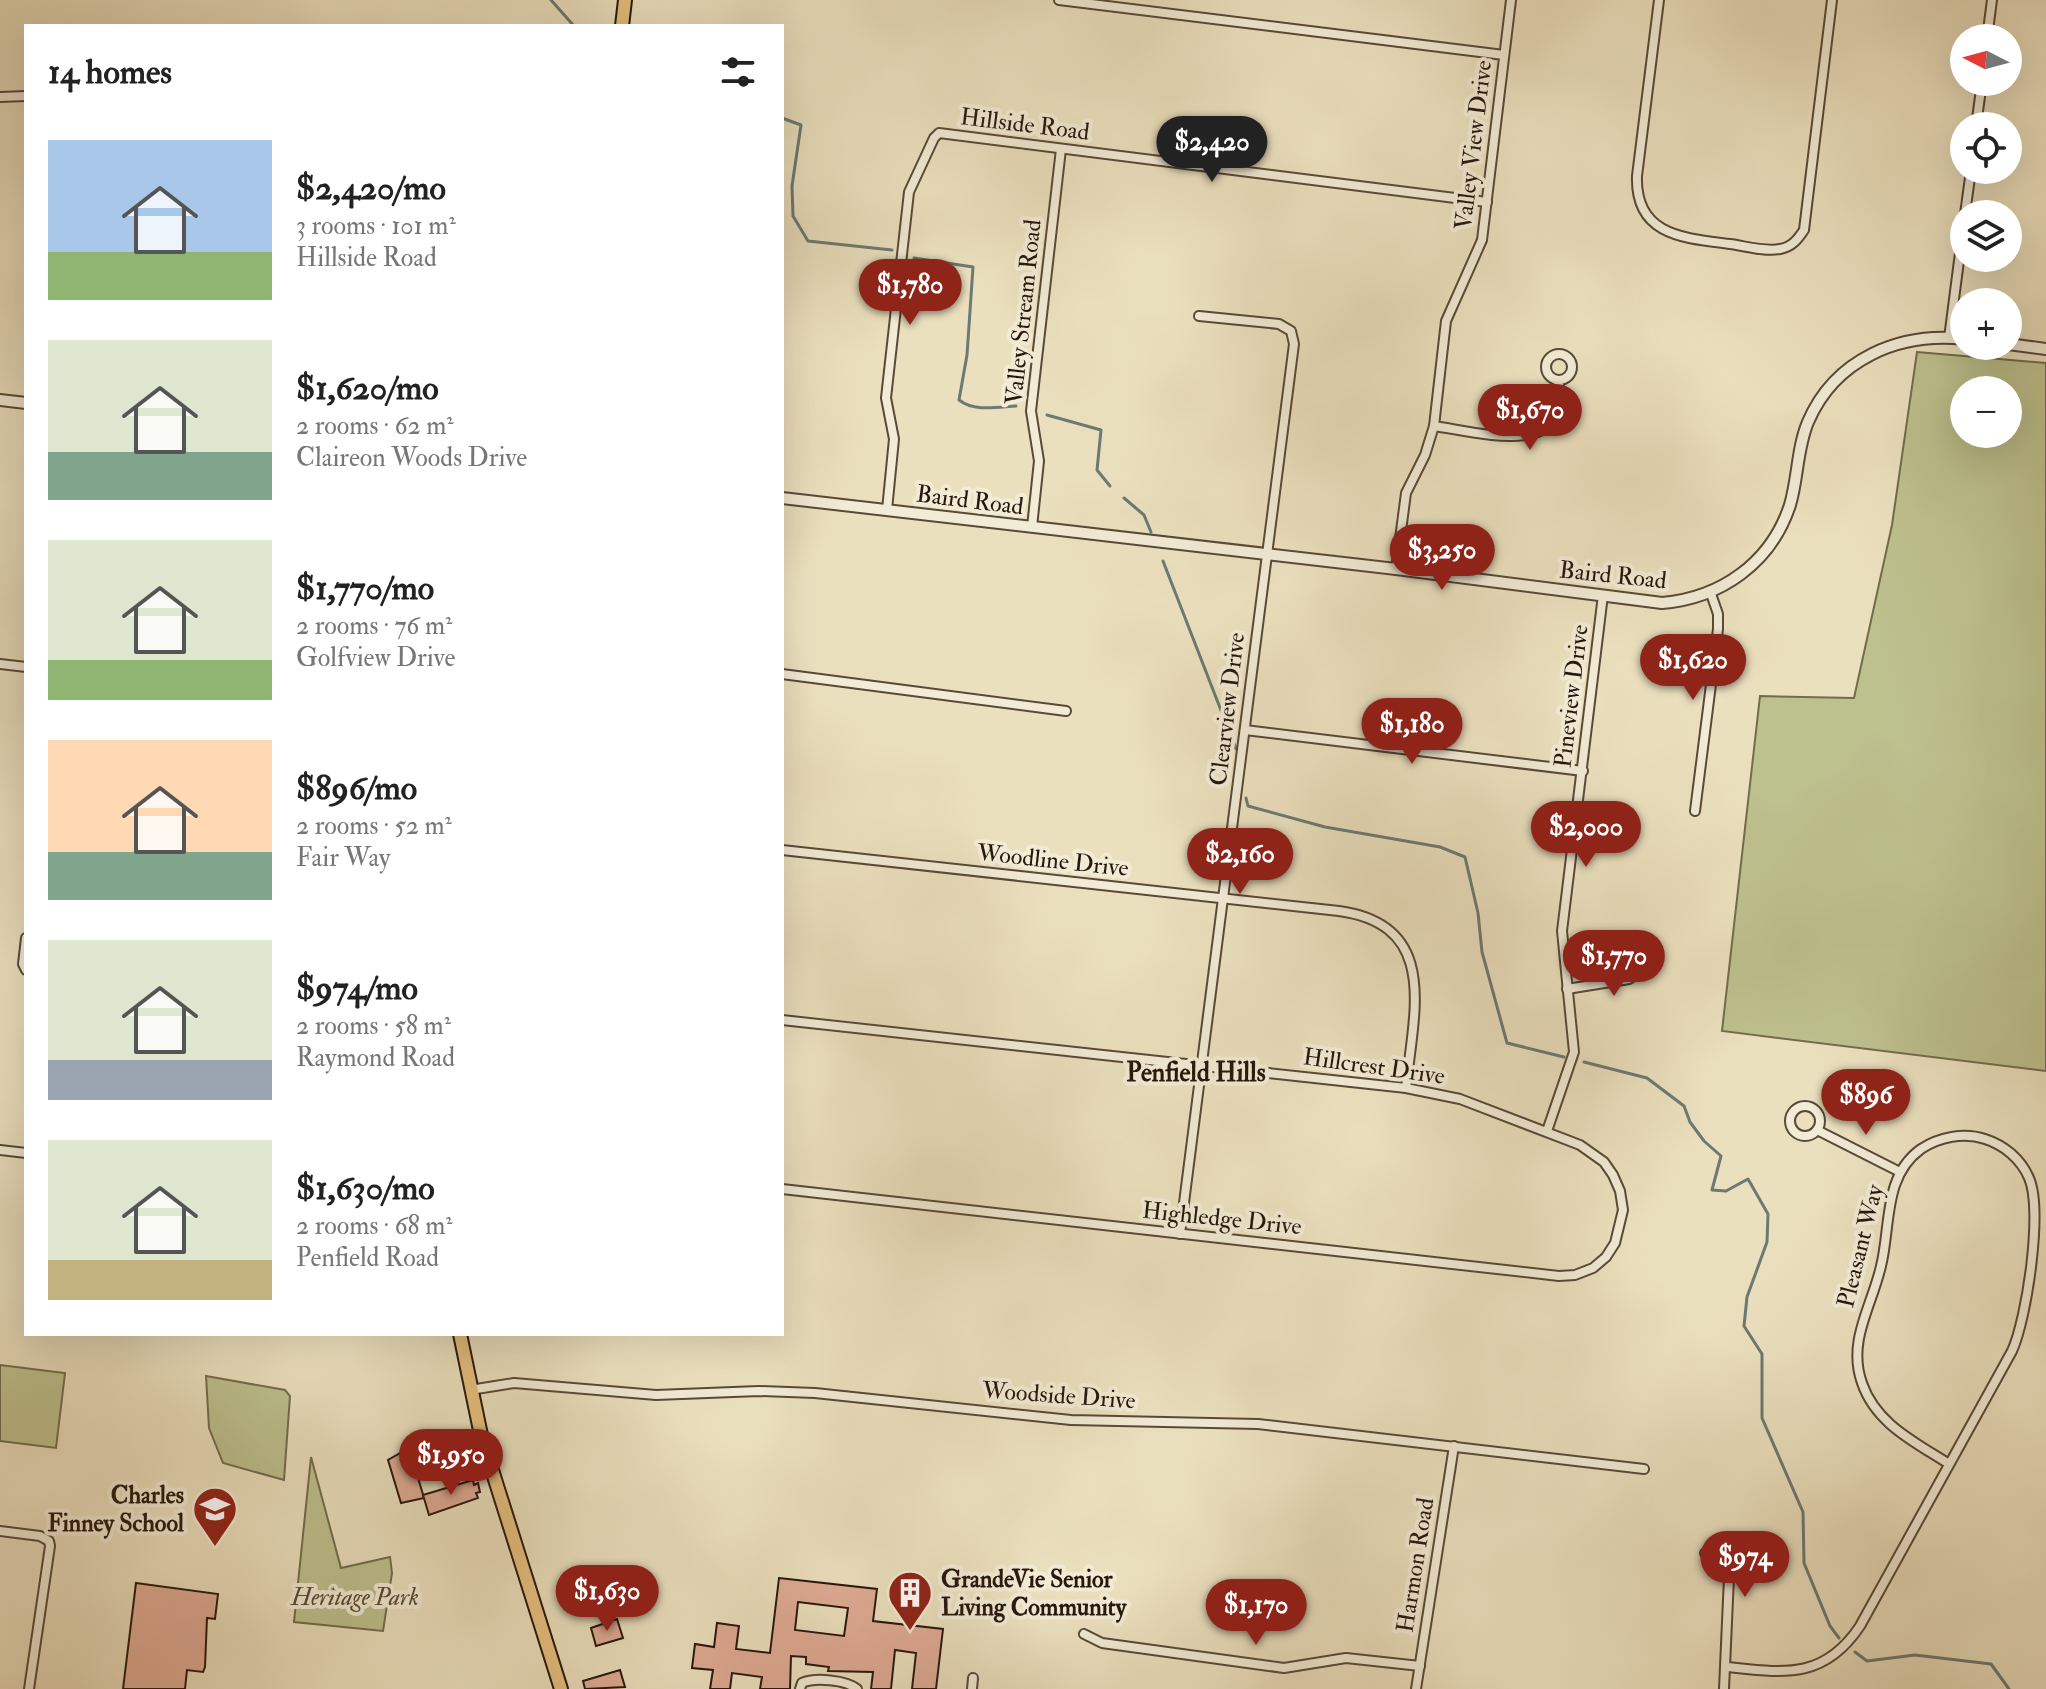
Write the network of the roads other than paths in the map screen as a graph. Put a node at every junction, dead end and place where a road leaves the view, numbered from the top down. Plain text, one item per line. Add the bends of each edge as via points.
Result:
1 (625, 0) edge
2 (1059, 0) edge
3 (1511, 0) edge
4 (1659, 0) edge
5 (1832, 0) edge
6 (1992, 0) edge
7 (622, 24) edge
8 (1989, 24) edge
9 (1504, 55) junction
10 (24, 96) edge
11 (0, 97) edge
12 (1061, 149) junction
13 (1487, 202) junction
14 (1958, 272) edge
15 (1199, 316) dead end
16 (1949, 338) joint
17 (2022, 346) edge
18 (2046, 349) edge
19 (1558, 381) dead end
20 (0, 400) edge
21 (24, 403) edge
22 (1434, 426) junction
23 (784, 498) edge
24 (887, 510) junction
25 (1032, 527) junction
26 (1267, 554) junction
27 (1396, 569) junction
28 (1710, 591) junction
29 (1603, 595) junction
30 (0, 664) edge
31 (24, 667) edge
32 (784, 674) edge
33 (1066, 711) dead end
34 (1245, 730) junction
35 (1583, 771) junction
36 (1695, 811) dead end
37 (784, 850) edge
38 (1223, 899) junction
39 (1645, 968) dead end
40 (1567, 989) junction
41 (784, 1020) edge
42 (1201, 1066) junction
43 (1406, 1088) junction
44 (1817, 1130) dead end
45 (1547, 1131) junction
46 (0, 1150) edge
47 (24, 1153) edge
48 (1900, 1172) junction
49 (784, 1189) edge
50 (1622, 1214) joint
51 (1180, 1234) junction
52 (460, 1336) edge
53 (470, 1390) junction
54 (1454, 1446) junction
55 (1949, 1464) junction
56 (1644, 1469) dead end
57 (0, 1531) edge
58 (1705, 1553) dead end
59 (1084, 1634) dead end
60 (1420, 1666) junction
61 (1727, 1667) junction
62 (973, 1678) dead end
63 (29, 1689) edge
64 (561, 1689) edge
65 (800, 1689) edge
66 (857, 1689) edge
67 (972, 1689) edge
68 (1416, 1689) edge
69 (1724, 1689) edge

1 - 7 main road
2 - 9 street
3 - 9 street, Valley View Drive
4 - 5 street via 1637,176 1639,200 1651,221 1672,235 1771,249 1790,246 1804,230
6 - 8 street
9 - 13 street, Valley View Drive
10 - 11 street
12 - 13 street, Hillside Road
12 - 24 street, Hillside Road via 939,133 909,192 886,398 894,439
12 - 25 street, Valley Stream Road via 1031,411 1039,461
13 - 22 street, Valley View Drive via 1477,254 1446,321
14 - 16 street
15 - 26 street, Clearview Drive via 1279,324 1294,337
16 - 28 street, Baird Road via 1887,346 1841,374 1807,424 1790,505 1772,545 1749,568
17 - 18 street
19 - 22 street via 1557,411 1539,433 1520,437
20 - 21 street
22 - 27 street, Valley View Drive via 1406,493
23 - 24 street, Baird Road
24 - 25 street, Baird Road
25 - 26 street, Baird Road
26 - 27 street, Baird Road
26 - 34 street, Clearview Drive
27 - 29 street, Baird Road
28 - 29 street, Baird Road via 1662,603
28 - 36 street via 1718,629
29 - 35 street, Pineview Drive
30 - 31 street
32 - 33 street
34 - 35 street
34 - 38 street, Clearview Drive
35 - 40 street, Pineview Drive via 1562,931
37 - 38 street, Woodline Drive
38 - 42 street, Clearview Drive
38 - 43 street, Woodline Drive via 1355,913 1393,933 1415,974
39 - 40 street via 1629,979
40 - 45 street, Pineview Drive via 1574,1052
41 - 42 street, Hillcrest Drive
42 - 43 street, Hillcrest Drive
42 - 51 street, Clearview Drive
43 - 45 street, Hillcrest Drive via 1460,1099
44 - 48 street
45 - 50 street, Hillcrest Drive via 1604,1162 1620,1191
46 - 47 street
48 - 55 street, Pleasant Way via 1881,1268 1859,1333 1858,1371 1868,1397 1888,1423
48 - 55 street, Pleasant Way via 1934,1142 1972,1136 2014,1156 2033,1192 2035,1219 2017,1339
49 - 51 street, Highledge Drive
50 - 51 street, Highledge Drive via 1606,1257 1584,1271 1559,1276
52 - 53 main road
53 - 54 street, Woodside Drive via 516,1383 656,1395 815,1393 1071,1420 1258,1424
53 - 64 main road
54 - 56 street, Woodside Drive
54 - 60 street, Harmon Road
55 - 61 street, Pleasant Way via 1844,1647 1820,1664 1796,1671
57 - 63 street via 40,1536 50,1546
58 - 61 street via 1730,1555
59 - 60 street via 1102,1643 1284,1668 1346,1658
60 - 68 street, Harmon Road
61 - 69 street
62 - 67 street
65 - 66 street via 812,1680

